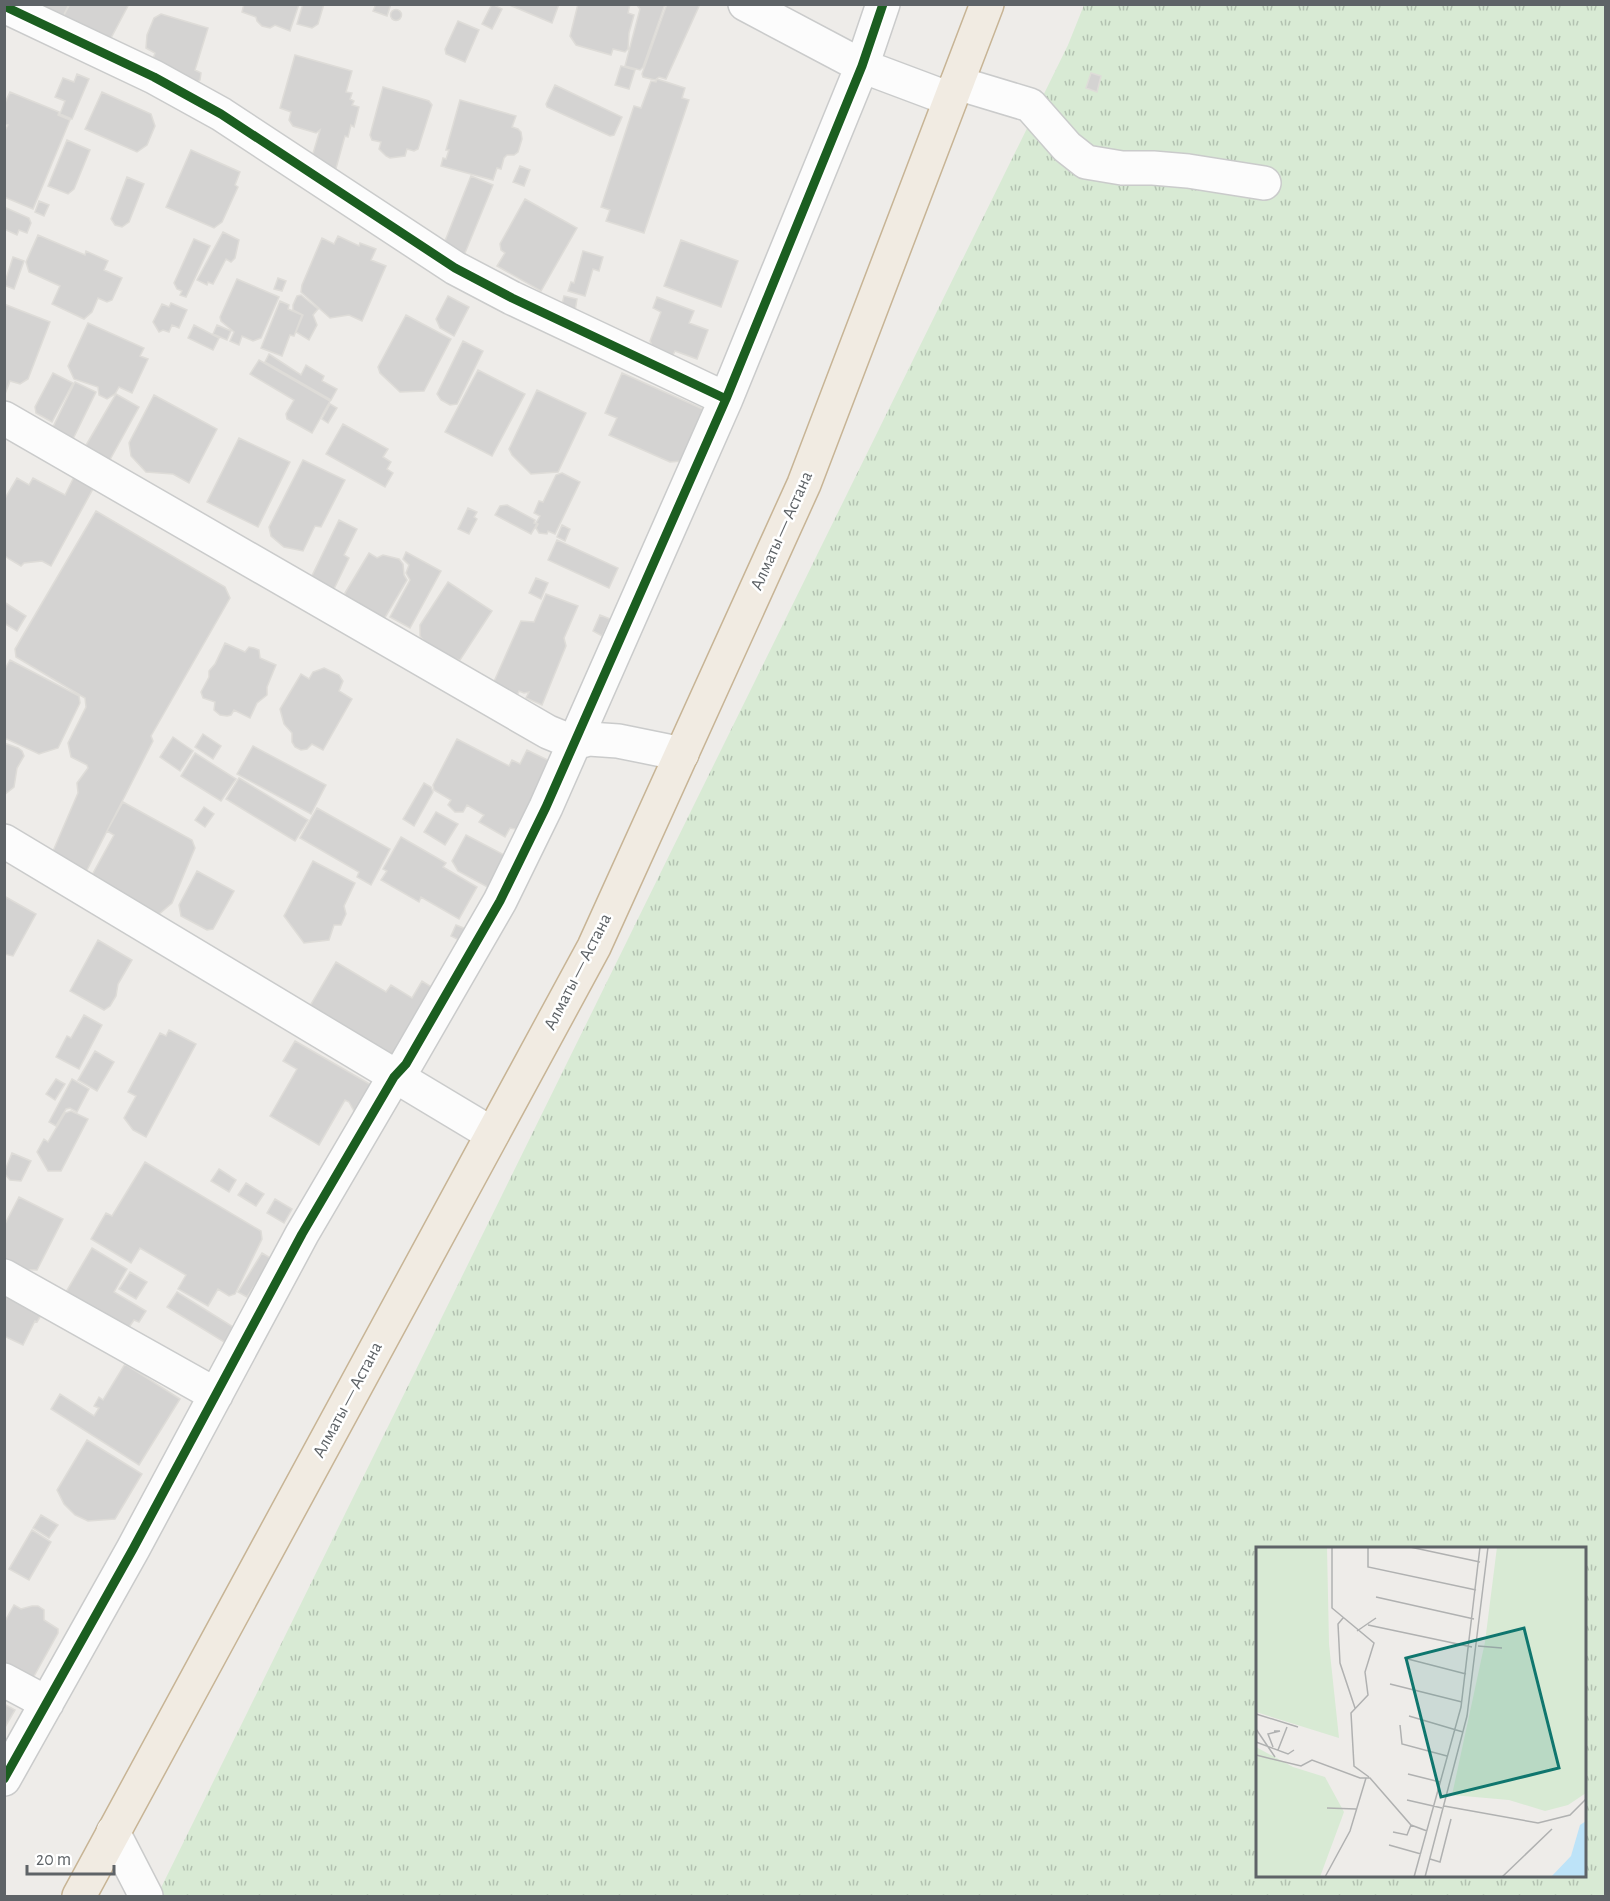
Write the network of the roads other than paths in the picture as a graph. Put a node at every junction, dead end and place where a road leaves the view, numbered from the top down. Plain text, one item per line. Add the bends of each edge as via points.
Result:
1 (745, 4) edge
2 (883, 4) edge
3 (987, 4) edge
4 (4, 6) edge
5 (862, 66) junction
6 (953, 91) junction
7 (1264, 183) dead end
8 (726, 399) junction
9 (4, 418) edge
10 (575, 743) junction
11 (682, 754) junction
12 (4, 841) edge
13 (394, 1077) junction
14 (492, 1134) junction
15 (4, 1276) edge
16 (216, 1395) junction
17 (4, 1680) edge
18 (47, 1702) junction
19 (4, 1779) edge
20 (113, 1832) junction
21 (79, 1896) edge
22 (146, 1896) edge

1 - 5 street
2 - 5 street
3 - 6 highway, Алматы — Астана
4 - 8 street via 221,114 455,268
5 - 6 street
5 - 8 street
6 - 7 street via 1030,105 1066,147 1086,162 1188,171
6 - 11 highway, Алматы — Астана via 804,484
8 - 10 street
9 - 10 street via 548,732
10 - 11 street via 589,739 618,741
10 - 13 street via 500,901 406,1064
11 - 14 highway, Алматы — Астана via 594,947
12 - 13 street
13 - 14 street
13 - 16 street via 302,1234
14 - 20 highway, Алматы — Астана
15 - 16 street
16 - 18 street
17 - 18 street
18 - 19 street
20 - 21 highway, Алматы — Астана
20 - 22 street

